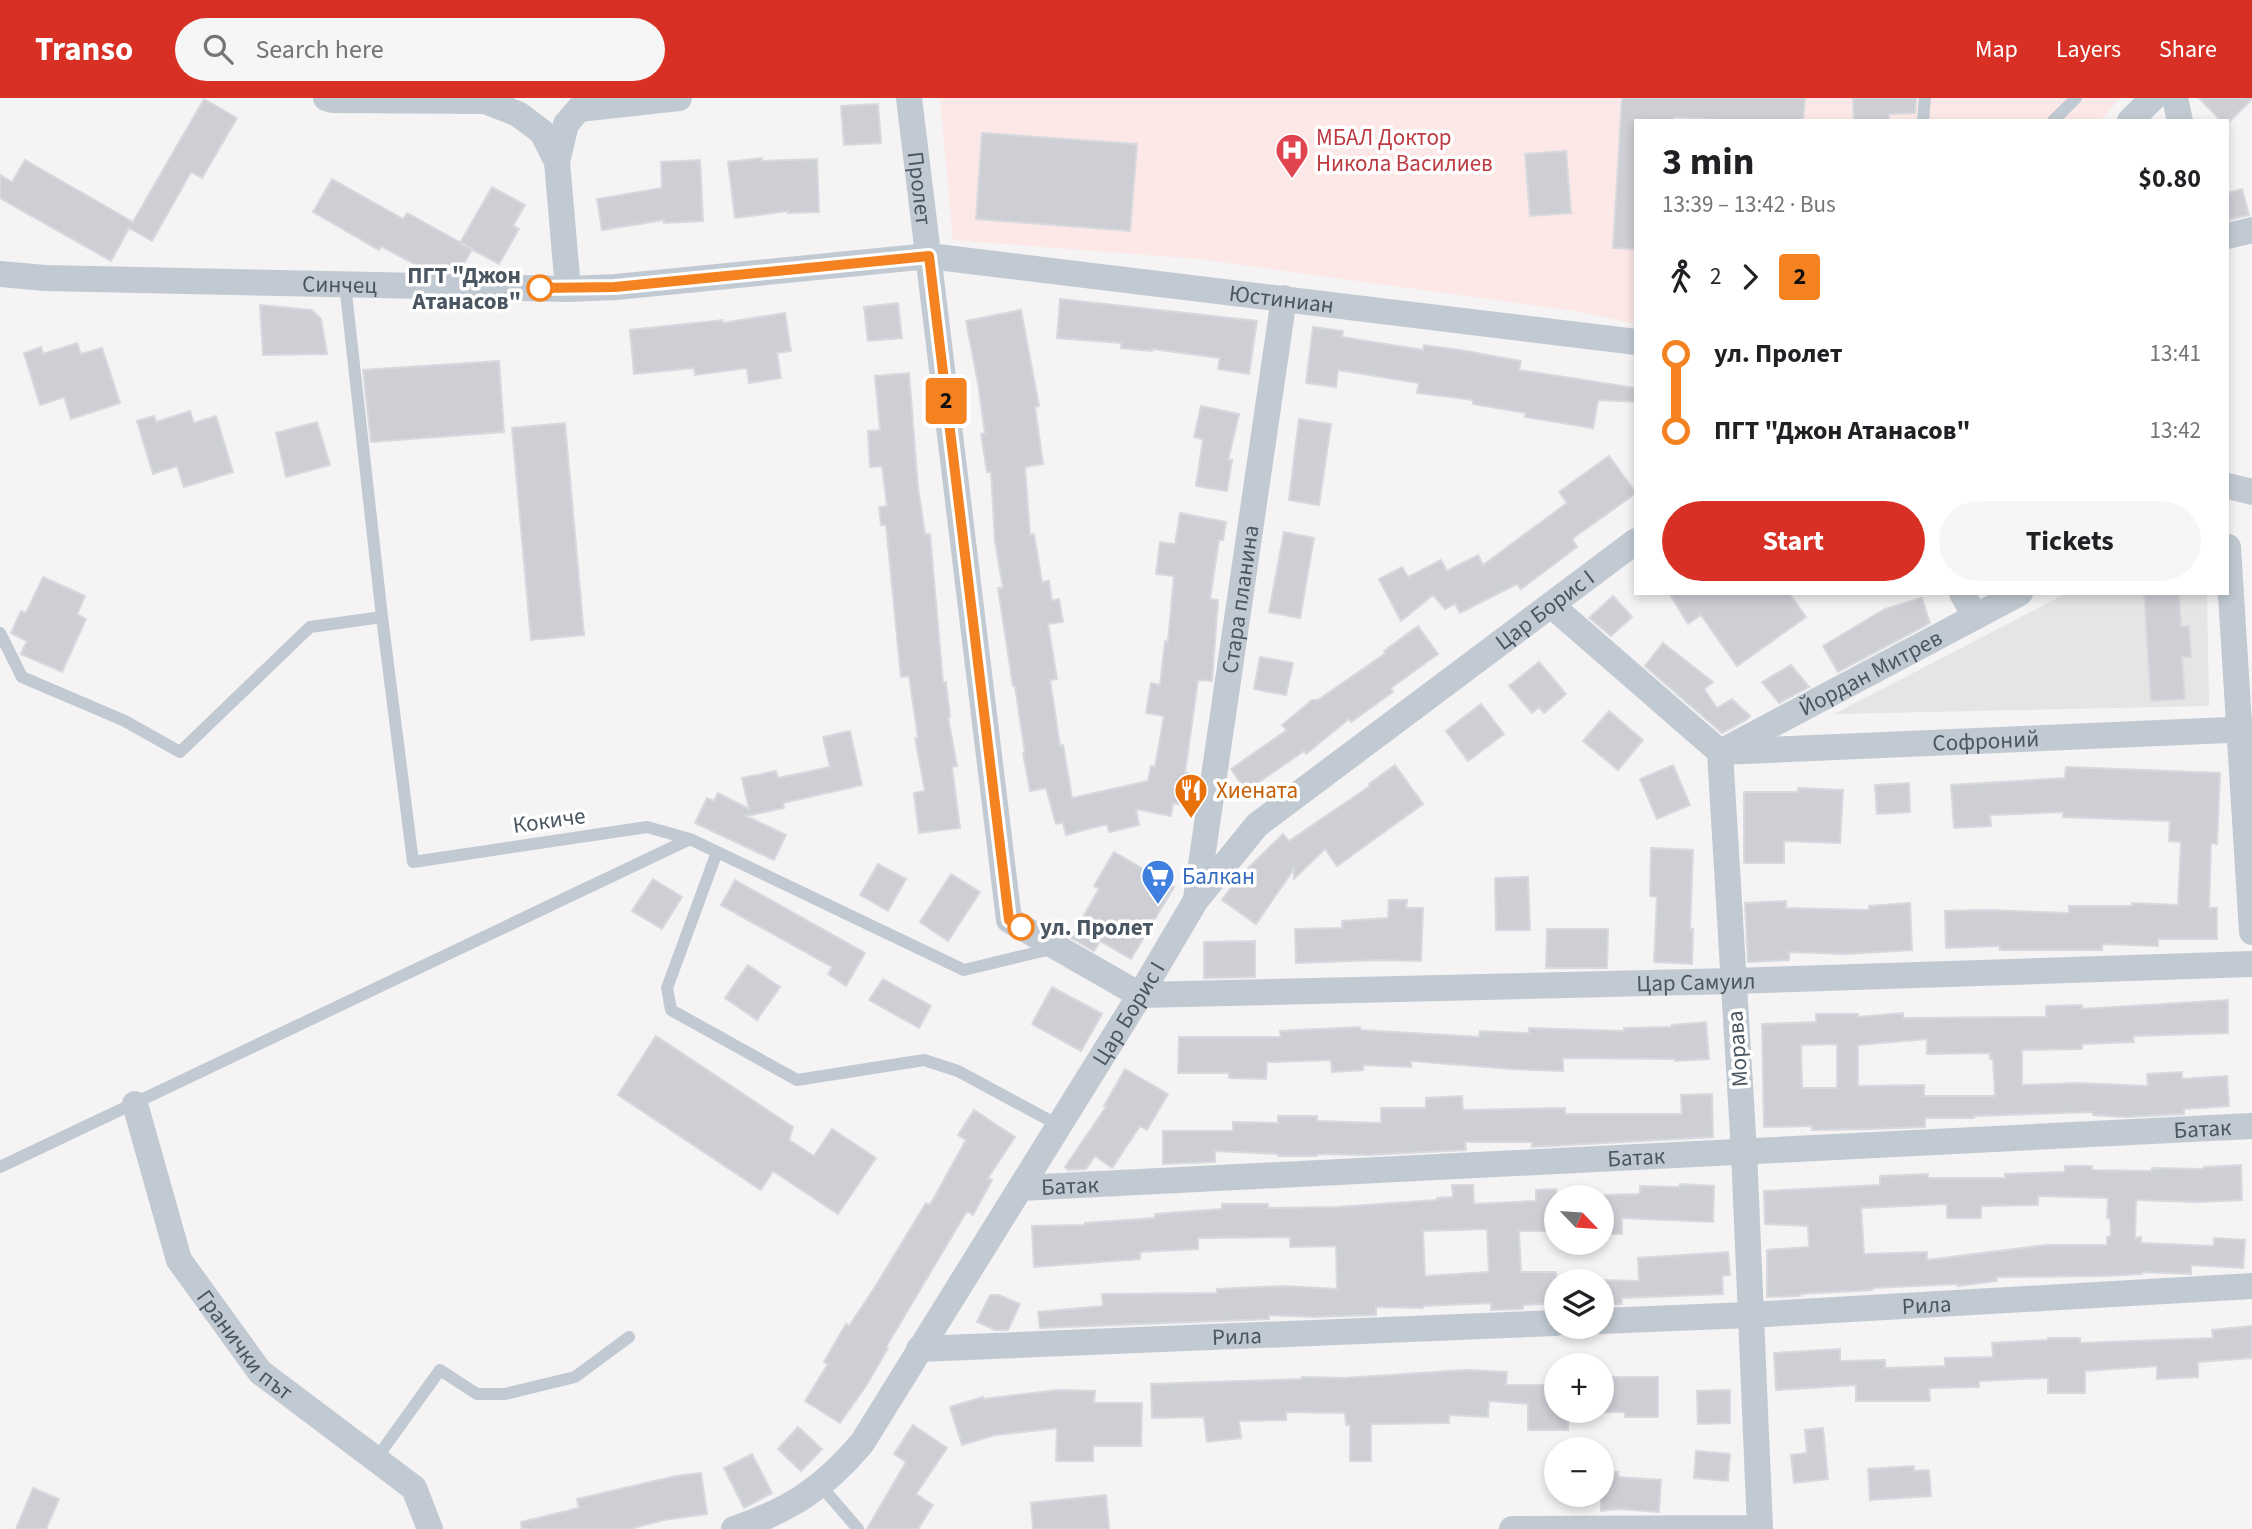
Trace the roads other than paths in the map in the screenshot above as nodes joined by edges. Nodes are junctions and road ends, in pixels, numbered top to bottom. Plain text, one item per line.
1 (326, 98) edge
2 (679, 98) edge
3 (909, 98) edge
4 (1925, 98) edge
5 (2076, 98) edge
6 (2153, 98) edge
7 (2175, 98) edge
8 (413, 99) edge
9 (1923, 119) edge
10 (2055, 119) edge
11 (2132, 119) edge
12 (2180, 119) edge
13 (557, 162) junction
14 (929, 256) junction
15 (0, 274) edge
16 (345, 284) junction
17 (568, 289) junction
18 (1284, 299) junction
19 (1634, 342) edge
20 (2229, 486) edge
21 (2252, 492) edge
22 (1634, 543) edge
23 (2229, 557) edge
24 (1963, 595) edge
25 (2016, 595) edge
26 (1551, 605) junction
27 (382, 617) junction
28 (1975, 617) junction
29 (0, 633) edge
30 (2246, 729) edge
31 (1720, 752) junction
32 (690, 839) junction
33 (717, 852) junction
34 (1196, 900) junction
35 (2252, 932) edge
36 (1057, 948) junction
37 (2252, 964) edge
38 (1733, 981) junction
39 (1140, 995) junction
40 (135, 1104) junction
41 (1060, 1126) junction
42 (2252, 1126) edge
43 (1744, 1152) junction
44 (0, 1167) edge
45 (1021, 1188) junction
46 (2252, 1286) edge
47 (1749, 1315) junction
48 (1614, 1320) edge
49 (1544, 1323) edge
50 (629, 1337) dead end
51 (919, 1349) junction
52 (376, 1459) junction
53 (821, 1486) junction
54 (1760, 1528) edge
55 (430, 1529) edge
56 (734, 1529) edge
57 (858, 1529) edge
58 (1512, 1529) edge

1 - 8 street
2 - 13 street
3 - 14 street, Пролет
4 - 9 lane
5 - 10 lane
6 - 11 street
7 - 12 street
8 - 13 street
13 - 17 street
14 - 17 street, Синчец
14 - 18 street, Юстиниан
14 - 36 street, Пролет
15 - 16 street, Синчец
16 - 17 street, Синчец
16 - 27 lane
18 - 19 street, Юстиниан
18 - 34 street, Стара планина
20 - 21 street
22 - 26 street, Цар Борис I
23 - 30 street
24 - 28 street
25 - 28 street, Йордан Митрев
26 - 31 street
26 - 34 street, Цар Борис I
27 - 29 lane
27 - 32 lane, Кокиче
28 - 31 street, Йордан Митрев
30 - 31 street, Софроний
30 - 35 street
31 - 38 street, Морава
32 - 33 lane, Кокиче
32 - 40 lane
33 - 36 lane, Кокиче
33 - 41 lane
34 - 39 street, Цар Борис I
36 - 39 street, Пролет
37 - 38 street, Цар Самуил
38 - 39 street, Цар Самуил
38 - 43 street, Морава
39 - 41 street, Цар Борис I
40 - 44 lane
40 - 52 street, Гранички път
41 - 45 street, Цар Борис I
42 - 43 street, Батак
43 - 45 street, Батак
43 - 47 street, Морава
45 - 51 street, Цар Борис I
46 - 47 street, Рила
47 - 48 street, Рила
47 - 54 street, Морава
49 - 51 street, Рила
50 - 52 lane
51 - 53 street, Цар Борис I
52 - 55 street, Гранички път
53 - 56 street, Цар Борис I
53 - 57 lane
54 - 58 street

